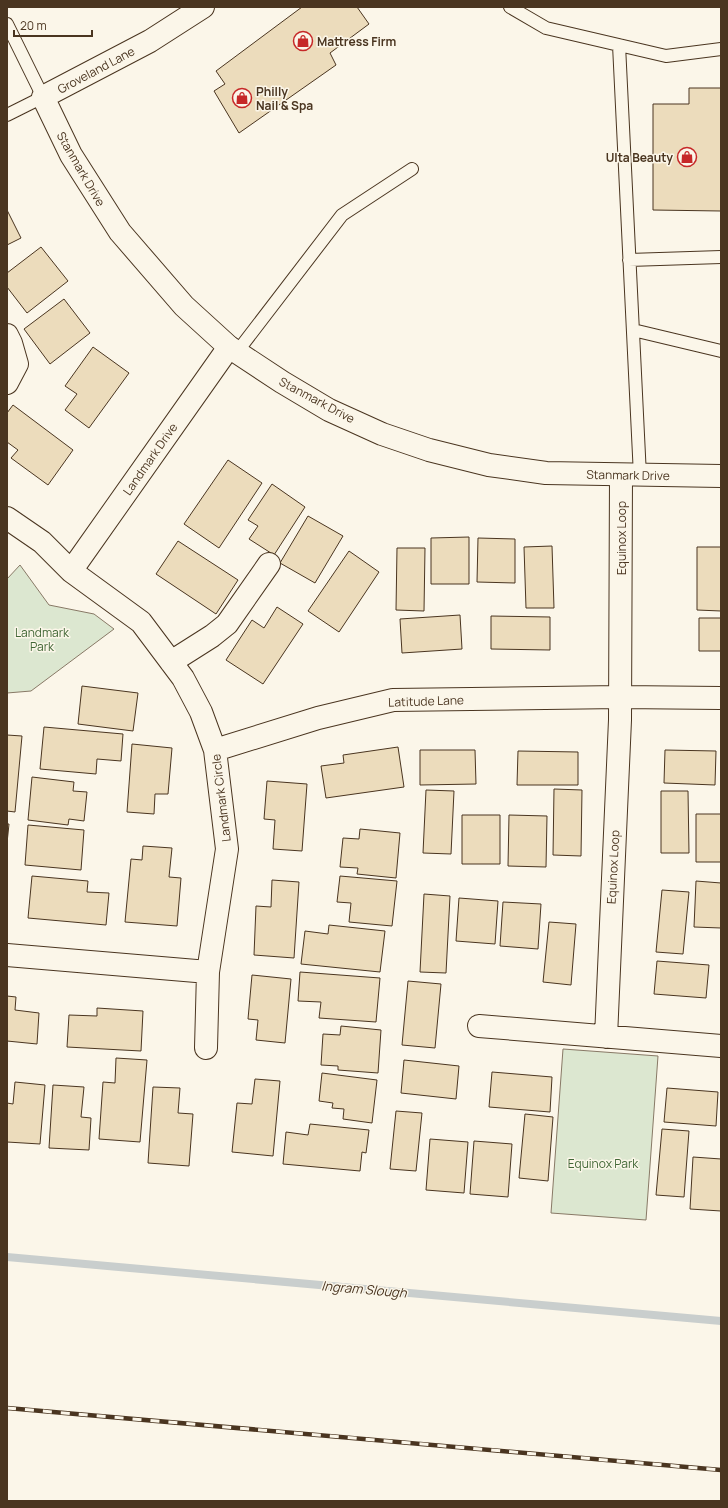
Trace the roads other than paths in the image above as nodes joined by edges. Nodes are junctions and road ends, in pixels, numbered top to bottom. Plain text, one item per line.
1 (203, 7) edge
2 (510, 7) edge
3 (7, 24) edge
4 (619, 45) junction
5 (721, 48) edge
6 (43, 97) junction
7 (7, 115) edge
8 (412, 169) dead end
9 (721, 257) edge
10 (629, 260) junction
11 (633, 330) junction
12 (7, 335) edge
13 (233, 350) junction
14 (721, 351) edge
15 (7, 383) edge
16 (630, 476) junction
17 (721, 476) edge
18 (7, 518) edge
19 (269, 564) dead end
20 (71, 571) junction
21 (171, 662) junction
22 (620, 697) junction
23 (721, 698) edge
24 (215, 750) junction
25 (7, 955) edge
26 (208, 972) junction
27 (479, 1026) dead end
28 (606, 1037) junction
29 (721, 1046) edge
30 (206, 1048) dead end

1 - 6 street, Groveland Lane
2 - 4 lane
3 - 6 lane
4 - 5 lane
4 - 10 lane
6 - 7 lane, Groveland Lane
6 - 13 street, Stanmark Drive
8 - 13 lane
9 - 10 lane
10 - 11 lane
11 - 14 lane
11 - 16 lane
12 - 15 street
13 - 16 street, Stanmark Drive
13 - 20 street, Landmark Drive
16 - 17 street, Stanmark Drive
16 - 22 street, Equinox Loop
18 - 20 street, Landmark Circle
19 - 21 street
20 - 21 street, Landmark Circle
21 - 24 street, Landmark Circle
22 - 23 street
22 - 24 street, Latitude Lane
22 - 28 street, Equinox Loop
24 - 26 street, Landmark Circle
25 - 26 street
26 - 30 street, Landmark Circle
27 - 28 street
28 - 29 street

